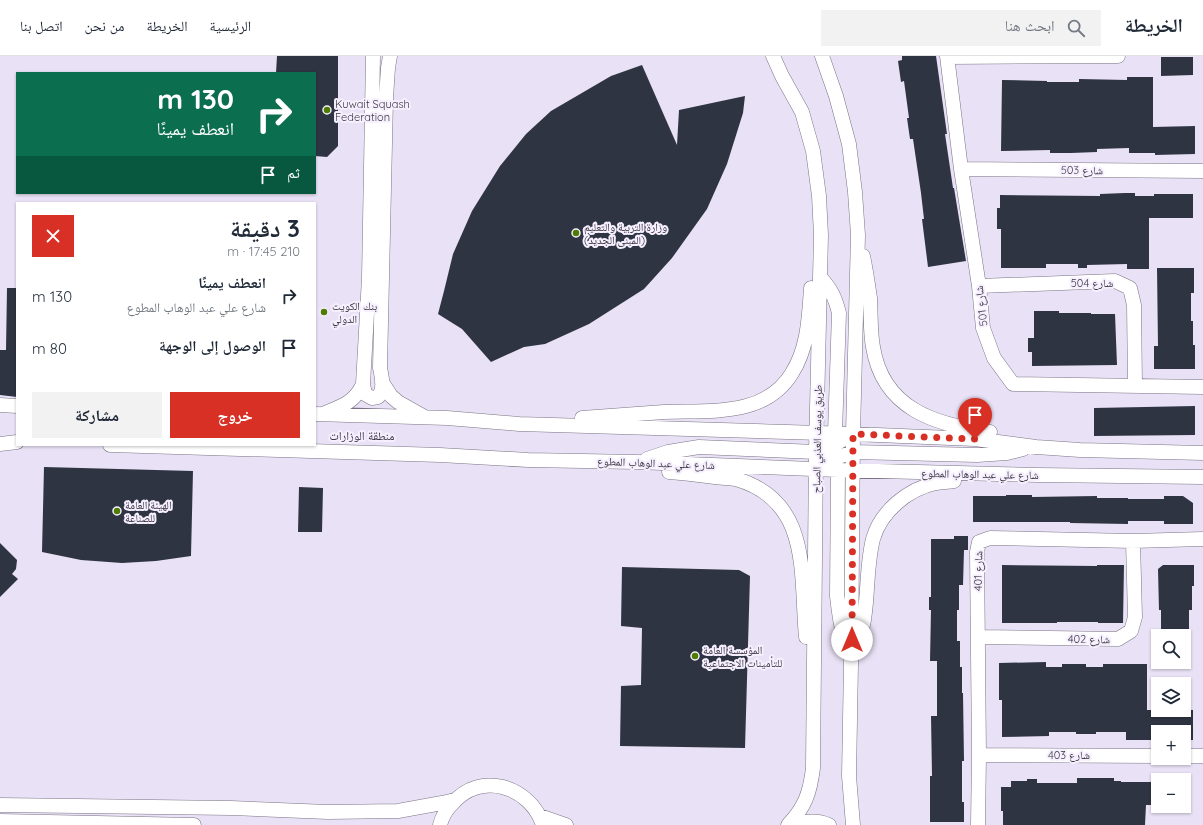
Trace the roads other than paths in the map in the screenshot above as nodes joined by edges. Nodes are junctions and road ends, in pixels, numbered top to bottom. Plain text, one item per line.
1 (373, 56) edge
2 (390, 56) edge
3 (768, 56) edge
4 (773, 56) edge
5 (822, 56) edge
6 (1118, 56) edge
7 (947, 57) edge
8 (782, 76) junction
9 (961, 168) junction
10 (1203, 171) edge
11 (821, 234) junction
12 (858, 234) junction
13 (820, 277) junction
14 (979, 286) junction
15 (382, 382) junction
16 (363, 384) junction
17 (1135, 385) junction
18 (1203, 387) edge
19 (0, 405) edge
20 (16, 406) edge
21 (318, 414) edge
22 (425, 418) junction
23 (519, 424) junction
24 (816, 432) junction
25 (853, 434) junction
26 (16, 442) edge
27 (0, 444) edge
28 (143, 446) edge
29 (1036, 447) junction
30 (1080, 450) junction
31 (835, 452) junction
32 (1203, 453) edge
33 (528, 460) junction
34 (637, 462) junction
35 (816, 469) junction
36 (853, 470) junction
37 (1038, 476) junction
38 (1203, 477) edge
39 (1203, 539) edge
40 (1133, 541) junction
41 (978, 637) junction
42 (851, 659) junction
43 (813, 709) junction
44 (979, 755) junction
45 (1151, 756) edge
46 (1191, 756) edge
47 (1203, 756) edge
48 (455, 800) junction
49 (0, 804) edge
50 (542, 821) edge
51 (0, 822) edge
52 (194, 825) edge
53 (440, 825) edge
54 (566, 825) edge
55 (788, 825) edge
56 (794, 825) edge
57 (829, 825) edge
58 (853, 825) edge
59 (978, 825) edge

1 - 16 street
2 - 15 street
3 - 8 street
4 - 8 street, طريق يوسف العذبي الصباح
5 - 12 street, طريق يوسف العذبي الصباح
6 - 7 street
7 - 9 street, شارع 501
8 - 11 street, طريق يوسف العذبي الصباح
9 - 10 street, شارع 503
9 - 14 street, شارع 501
11 - 13 street, طريق يوسف العذبي الصباح
11 - 23 street
12 - 25 street, طريق يوسف العذبي الصباح
12 - 30 street
13 - 24 street, طريق يوسف العذبي الصباح
13 - 31 street
14 - 17 street, شارع 501
14 - 17 street, شارع 504
15 - 16 street
15 - 22 street
16 - 21 street
17 - 18 street, شارع 501
19 - 20 street
21 - 22 street, شارع علي عبد الوهاب المطوع
22 - 23 street, شارع علي عبد الوهاب المطوع
23 - 24 street, شارع علي عبد الوهاب المطوع
24 - 31 street, طريق يوسف العذبي الصباح
24 - 31 street, شارع علي عبد الوهاب المطوع
25 - 29 street, شارع علي عبد الوهاب المطوع
25 - 31 street, شارع علي عبد الوهاب المطوع
25 - 31 street, طريق يوسف العذبي الصباح
26 - 27 street
28 - 33 street, شارع علي عبد الوهاب المطوع
29 - 30 street, شارع علي عبد الوهاب المطوع
29 - 31 street
30 - 32 street, شارع علي عبد الوهاب المطوع
31 - 34 street
31 - 35 street, طريق يوسف العذبي الصباح
31 - 35 street, شارع علي عبد الوهاب المطوع
31 - 36 street, شارع علي عبد الوهاب المطوع
31 - 42 street
33 - 34 street, شارع علي عبد الوهاب المطوع
33 - 43 street
34 - 35 street, شارع علي عبد الوهاب المطوع
35 - 43 street, طريق يوسف العذبي الصباح
36 - 37 street, شارع علي عبد الوهاب المطوع
36 - 42 street
37 - 38 street, شارع علي عبد الوهاب المطوع
37 - 42 street
39 - 40 street, شارع 401
40 - 41 street, شارع 402
40 - 41 street, شارع 401
41 - 44 street, شارع 401
42 - 58 street
43 - 55 street, طريق يوسف العذبي الصباح
44 - 45 street, شارع 403
44 - 59 street, شارع 401
46 - 47 street
48 - 49 street
48 - 50 street
48 - 53 street
50 - 54 street
51 - 52 street
56 - 57 street

